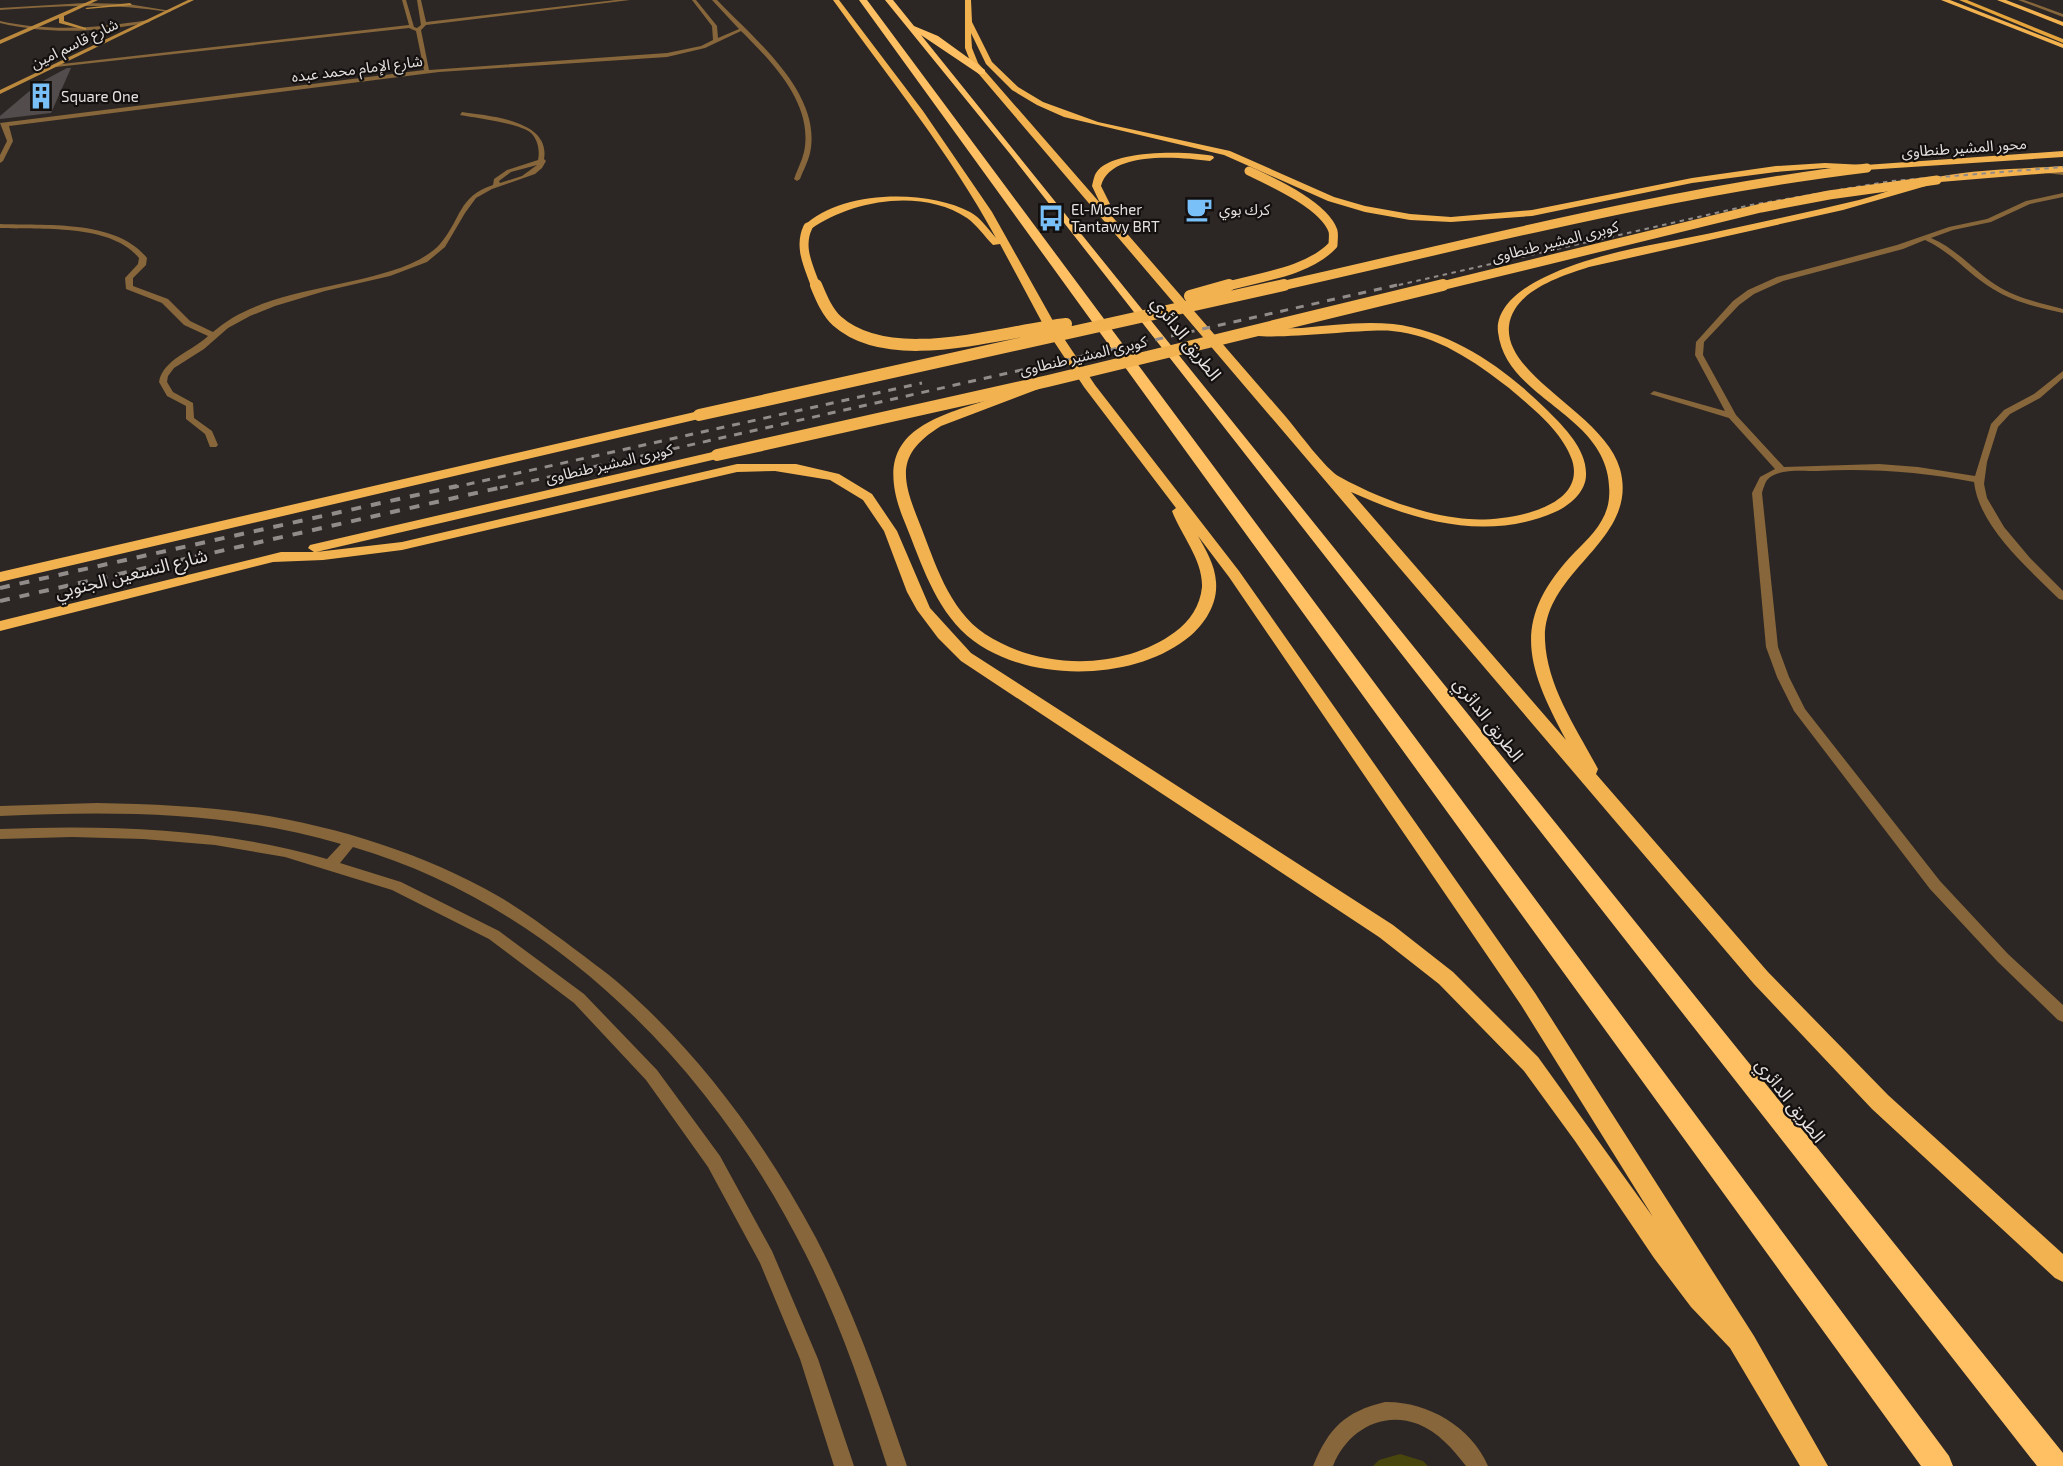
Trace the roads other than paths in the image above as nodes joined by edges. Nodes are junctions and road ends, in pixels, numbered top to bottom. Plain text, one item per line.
1 (192, 0) edge
2 (404, 0) edge
3 (418, 0) edge
4 (628, 0) edge
5 (694, 0) edge
6 (714, 0) edge
7 (836, 0) edge
8 (863, 0) edge
9 (889, 0) edge
10 (968, 0) edge
11 (1944, 0) edge
12 (1962, 0) edge
13 (1978, 0) edge
14 (2000, 0) edge
15 (2020, 0) edge
16 (94, 1) edge
17 (130, 4) junction
18 (0, 9) edge
19 (169, 11) junction
20 (69, 12) junction
21 (725, 12) junction
22 (706, 14) junction
23 (62, 15) junction
24 (2063, 16) edge
25 (148, 21) junction
26 (0, 22) edge
27 (969, 22) junction
28 (424, 24) junction
29 (2063, 24) edge
30 (411, 26) junction
31 (910, 27) junction
32 (32, 28) junction
33 (84, 29) junction
34 (742, 29) junction
35 (418, 30) junction
36 (2063, 33) edge
37 (2063, 41) edge
38 (0, 42) edge
39 (716, 42) junction
40 (2063, 46) edge
41 (56, 65) junction
42 (427, 71) junction
43 (982, 72) junction
44 (0, 92) edge
45 (462, 114) dead end
46 (3, 126) edge
47 (10, 138) junction
48 (0, 139) edge
49 (2, 148) edge
50 (2063, 154) edge
51 (0, 161) edge
52 (1867, 168) junction
53 (2063, 171) edge
54 (797, 179) dead end
55 (1937, 180) junction
56 (2063, 195) edge
57 (0, 226) edge
58 (1120, 231) junction
59 (1926, 238) junction
60 (1011, 254) junction
61 (1170, 309) junction
62 (2063, 311) edge
63 (1102, 325) junction
64 (1252, 333) junction
65 (214, 336) junction
66 (2063, 374) edge
67 (1048, 381) junction
68 (1654, 394) dead end
69 (1732, 416) junction
70 (213, 445) dead end
71 (1780, 470) junction
72 (1332, 478) junction
73 (1979, 480) junction
74 (1176, 498) junction
75 (270, 515) joint
76 (272, 558) junction
77 (0, 577) edge
78 (2063, 597) edge
79 (0, 626) edge
80 (1600, 791) junction
81 (0, 811) edge
82 (0, 834) edge
83 (350, 842) junction
84 (331, 864) junction
85 (2063, 1015) edge
86 (2063, 1270) edge
87 (1745, 1345) junction
88 (844, 1466) edge
89 (897, 1466) edge
90 (1323, 1466) edge
91 (1478, 1466) edge
92 (1815, 1466) edge
93 (1939, 1466) edge
94 (2055, 1466) edge

1 - 19 main road, شارع قاسم امين
2 - 30 street
3 - 28 street
4 - 28 street
5 - 22 street
6 - 21 street
7 - 60 highway
8 - 93 highway
9 - 31 highway, الطريق الدائري
10 - 27 highway, الطريق الدائري
11 - 40 highway
12 - 37 main road
13 - 36 main road
14 - 29 highway
15 - 24 street
16 - 17 street
16 - 18 street
16 - 20 main road, شارع قاسم امين
17 - 19 street
17 - 20 main road
19 - 25 main road, شارع قاسم امين
20 - 23 main road, شارع قاسم امين
21 - 22 street
21 - 34 street
22 - 39 street
23 - 32 main road, شارع قاسم امين
23 - 33 main road
25 - 33 street
25 - 41 main road, شارع قاسم امين
26 - 32 street
27 - 43 highway, الطريق الدائري
27 - 52 highway
28 - 35 street
30 - 35 street
30 - 41 street
31 - 43 highway
31 - 94 highway, الطريق الدائري
32 - 33 street
32 - 38 main road, شارع قاسم امين
34 - 39 street, شارع الإمام محمد عبده
34 - 54 street
35 - 42 street
39 - 42 street, شارع الإمام محمد عبده
41 - 44 main road, شارع قاسم امين
42 - 46 street, شارع الإمام محمد عبده
43 - 58 highway, الطريق الدائري
45 - 65 street
46 - 47 street
46 - 48 street
47 - 48 street
47 - 49 street
49 - 51 street
50 - 52 highway, محور المشير طنطاوى
52 - 61 highway, كوبرى المشير طنطاوى, bridge
53 - 55 highway, محور المشير طنطاوى
55 - 64 highway, كوبرى المشير طنطاوى, bridge
55 - 80 highway
56 - 59 street
57 - 65 street
58 - 61 highway, bridge
58 - 72 highway, الطريق الدائري
59 - 62 street
59 - 69 street
60 - 63 highway, bridge
60 - 74 highway
61 - 63 highway, كوبرى المشير طنطاوى, bridge
63 - 75 highway, كوبرى المشير طنطاوى, bridge
64 - 67 highway, كوبرى المشير طنطاوى, bridge
64 - 72 highway
65 - 70 street
66 - 73 street
67 - 74 highway, bridge
67 - 76 highway, كوبرى المشير طنطاوى, bridge
68 - 69 street
69 - 71 street
71 - 73 street
71 - 85 street
72 - 80 highway, الطريق الدائري
73 - 78 street
74 - 87 highway
75 - 77 highway, شارع التسعين الجنوبي
76 - 79 highway, شارع التسعين الجنوبي
76 - 87 highway
80 - 86 highway, الطريق الدائري
81 - 83 street
82 - 84 street
83 - 84 street
83 - 89 street
84 - 88 street
87 - 92 highway
90 - 91 street

